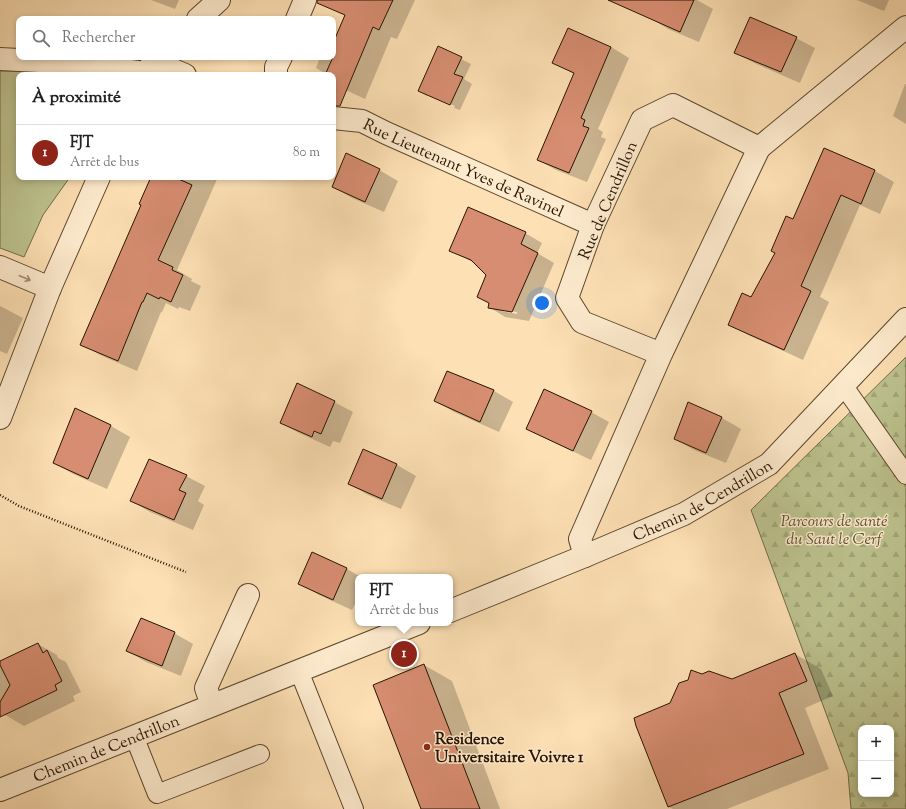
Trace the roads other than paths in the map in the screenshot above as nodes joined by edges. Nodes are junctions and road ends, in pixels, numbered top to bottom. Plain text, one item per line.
1 (219, 0) edge
2 (305, 0) edge
3 (201, 16) edge
4 (298, 16) edge
5 (906, 27) edge
6 (0, 59) edge
7 (16, 60) edge
8 (19, 60) edge
9 (279, 60) edge
10 (150, 66) edge
11 (173, 72) edge
12 (276, 72) edge
13 (336, 118) edge
14 (760, 148) junction
15 (98, 180) edge
16 (593, 225) junction
17 (0, 267) edge
18 (50, 288) junction
19 (906, 319) edge
20 (661, 354) junction
21 (843, 385) junction
22 (0, 418) edge
23 (906, 475) edge
24 (585, 556) junction
25 (248, 595) dead end
26 (453, 610) edge
27 (411, 626) edge
28 (299, 670) junction
29 (212, 705) junction
30 (134, 736) junction
31 (260, 754) dead end
32 (0, 790) edge
33 (354, 809) edge

1 - 3 street
2 - 4 street
5 - 14 street
6 - 7 street
8 - 10 street
9 - 12 street
10 - 11 street
13 - 16 street, Rue Lieutenant Yves de Ravinel
14 - 16 street, Rue de Cendrillon
14 - 20 street
15 - 18 street
16 - 20 street, Rue de Cendrillon
17 -> 18 street
18 - 22 street
19 - 21 street, Chemin de Cendrillon
20 - 24 street
21 - 23 lane
21 - 24 street, Chemin de Cendrillon
24 - 26 street, Chemin de Cendrillon
25 - 29 street
27 - 28 street, Chemin de Cendrillon
28 - 29 street, Chemin de Cendrillon
28 - 33 lane
29 - 30 street, Chemin de Cendrillon
30 - 31 lane
30 - 32 street, Chemin de Cendrillon

